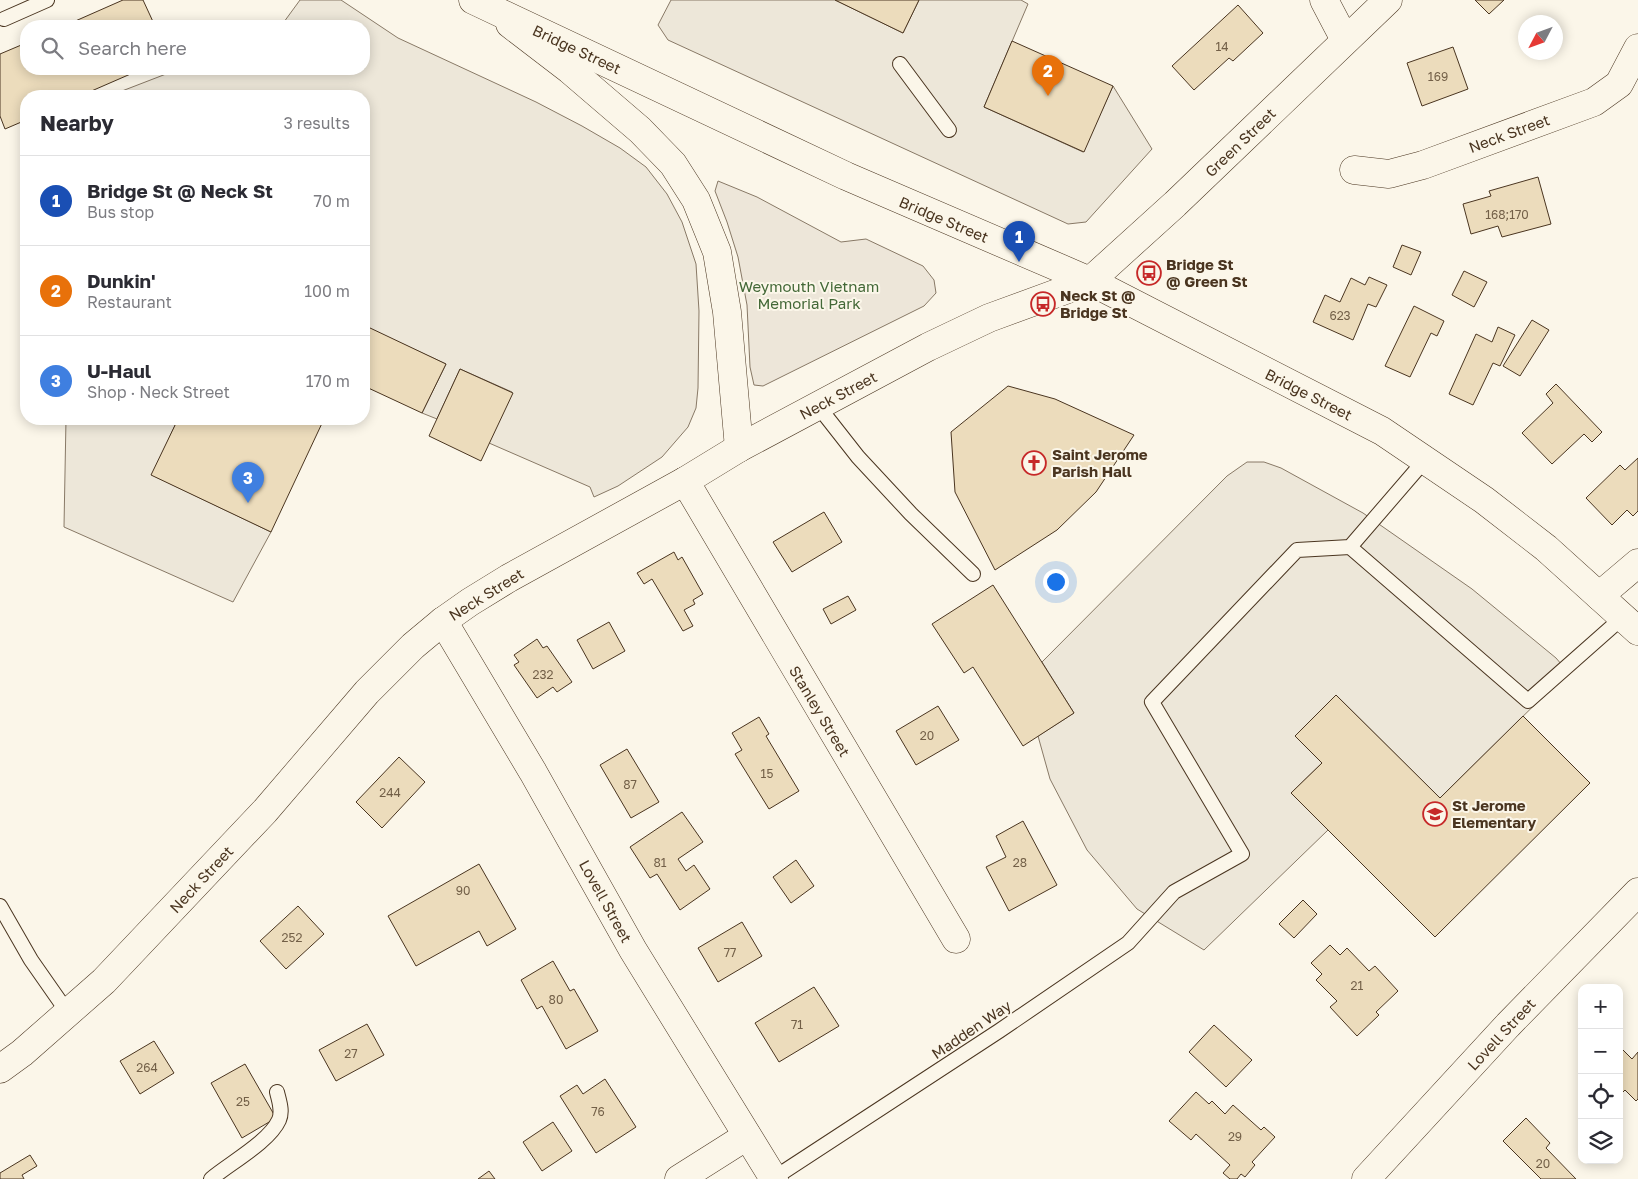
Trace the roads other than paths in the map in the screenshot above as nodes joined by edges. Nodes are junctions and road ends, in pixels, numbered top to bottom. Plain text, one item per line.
1 (47, 0) edge
2 (1324, 0) edge
3 (1388, 0) edge
4 (479, 3) edge
5 (4, 19) dead end
6 (1345, 40) junction
7 (1638, 48) edge
8 (900, 64) dead end
9 (949, 130) dead end
10 (1354, 170) dead end
11 (1090, 281) junction
12 (818, 406) junction
13 (739, 448) junction
14 (1425, 460) junction
15 (685, 481) junction
16 (1350, 547) junction
17 (1638, 563) edge
18 (973, 574) dead end
19 (1599, 596) junction
20 (443, 621) junction
21 (1630, 624) edge
22 (1637, 894) edge
23 (0, 906) edge
24 (956, 939) dead end
25 (68, 1013) junction
26 (0, 1069) edge
27 (277, 1092) dead end
28 (747, 1136) junction
29 (211, 1179) edge
30 (679, 1179) edge
31 (774, 1179) edge
32 (1366, 1179) edge

1 - 5 lane
2 - 6 street
3 - 6 street, Green Street
4 - 11 street, Bridge Street
4 - 13 street
6 - 11 street, Green Street
7 - 10 street, Neck Street
8 - 9 lane
11 - 12 street, Neck Street
11 - 14 street, Bridge Street
12 - 13 street, Neck Street
12 - 18 lane
13 - 15 street, Neck Street
14 - 16 lane
14 - 19 street, Bridge Street
15 - 20 street, Neck Street
15 - 24 street, Stanley Street
16 - 21 lane
16 - 31 lane, Madden Way
17 - 19 street
19 - 21 street, Bridge Street
20 - 25 street, Neck Street
20 - 28 street, Lovell Street
22 - 32 street, Lovell Street
23 - 25 lane
25 - 26 street, Neck Street
27 - 29 lane
28 - 30 street
28 - 31 street, Lovell Street

